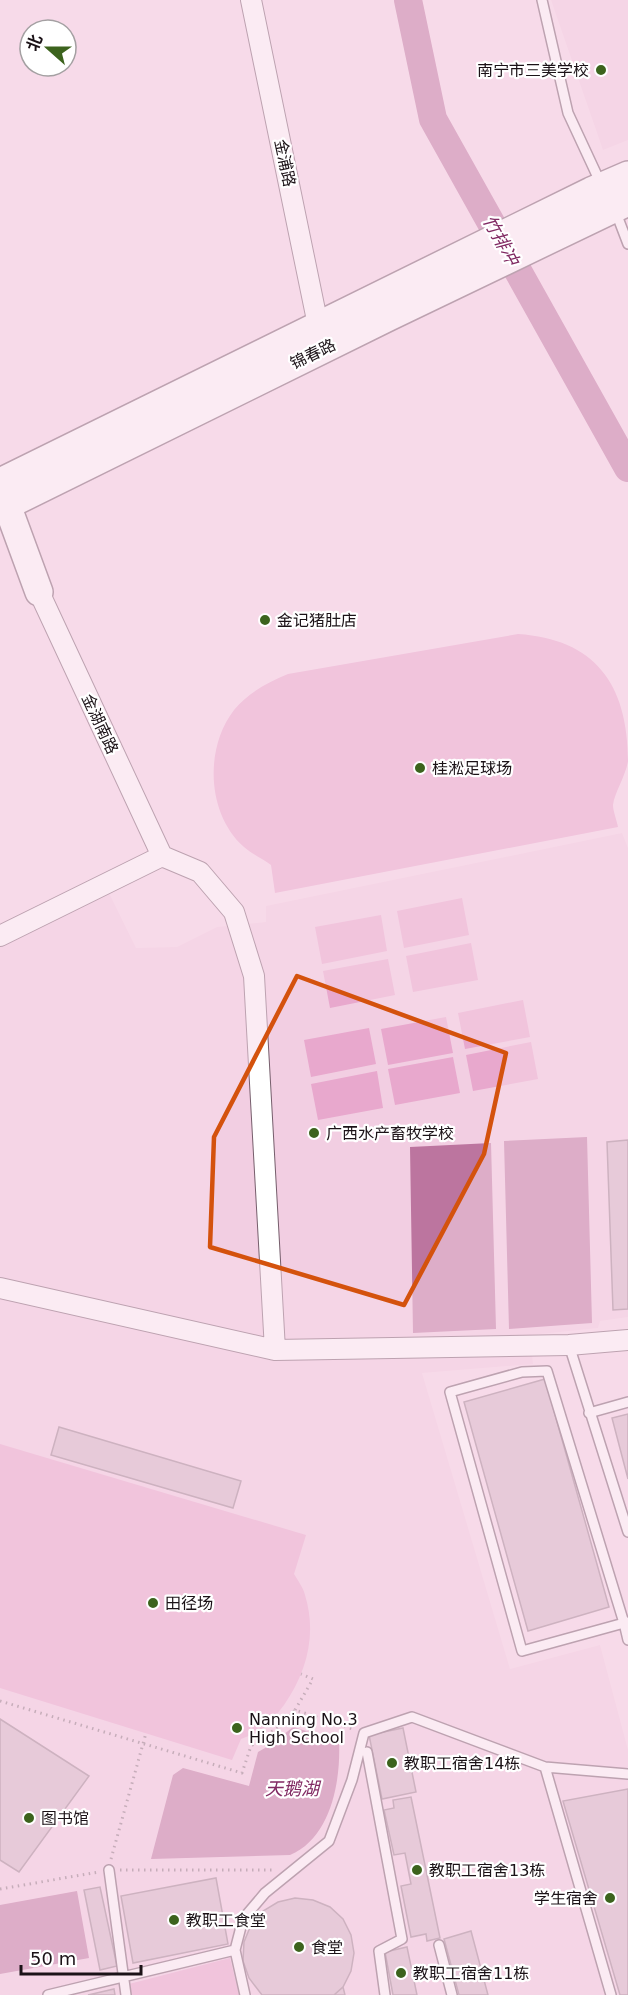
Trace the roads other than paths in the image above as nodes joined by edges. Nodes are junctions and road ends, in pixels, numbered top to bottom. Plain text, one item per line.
1 (251, 0) edge
2 (542, 0) edge
3 (628, 175) edge
4 (607, 200) edge
5 (628, 244) edge
6 (385, 305) junction
7 (318, 325) junction
8 (2, 497) edge
9 (0, 534) edge
10 (39, 592) junction
11 (162, 856) junction
12 (0, 936) edge
13 (0, 1288) edge
14 (628, 1340) edge
15 (569, 1345) junction
16 (275, 1350) junction
17 (628, 1402) edge
18 (589, 1413) junction
19 (628, 1532) edge
20 (626, 1623) edge
21 (628, 1640) edge
22 (368, 1752) dead end
23 (545, 1767) junction
24 (628, 1774) edge
25 (109, 1870) road end
26 (439, 1945) dead end
27 (234, 1950) junction
28 (123, 1977) junction
29 (48, 1995) edge
30 (126, 1995) edge
31 (245, 1995) edge
32 (385, 1995) edge
33 (452, 1995) edge
34 (611, 1995) edge

1 - 7 street, 金浦路
2 - 4 lane
3 - 4 main road, 锦春路
4 - 5 lane
4 - 6 main road, 锦春路
6 - 7 main road, 锦春路
6 - 8 main road, 锦春路
7 - 8 main road, 锦春路
8 - 10 main road
9 - 10 main road
10 - 11 street, 金湖南路
11 - 12 street
11 - 16 street
13 - 16 street
14 - 15 street
15 - 16 street
15 - 18 lane
17 - 18 lane
18 - 19 lane
20 - 20 lane
20 - 21 lane
22 - 32 lane
23 - 24 lane
23 - 27 lane
23 - 34 lane
25 - 28 lane
26 - 33 lane
27 - 28 lane
27 - 31 lane
28 - 29 lane
28 - 30 lane

